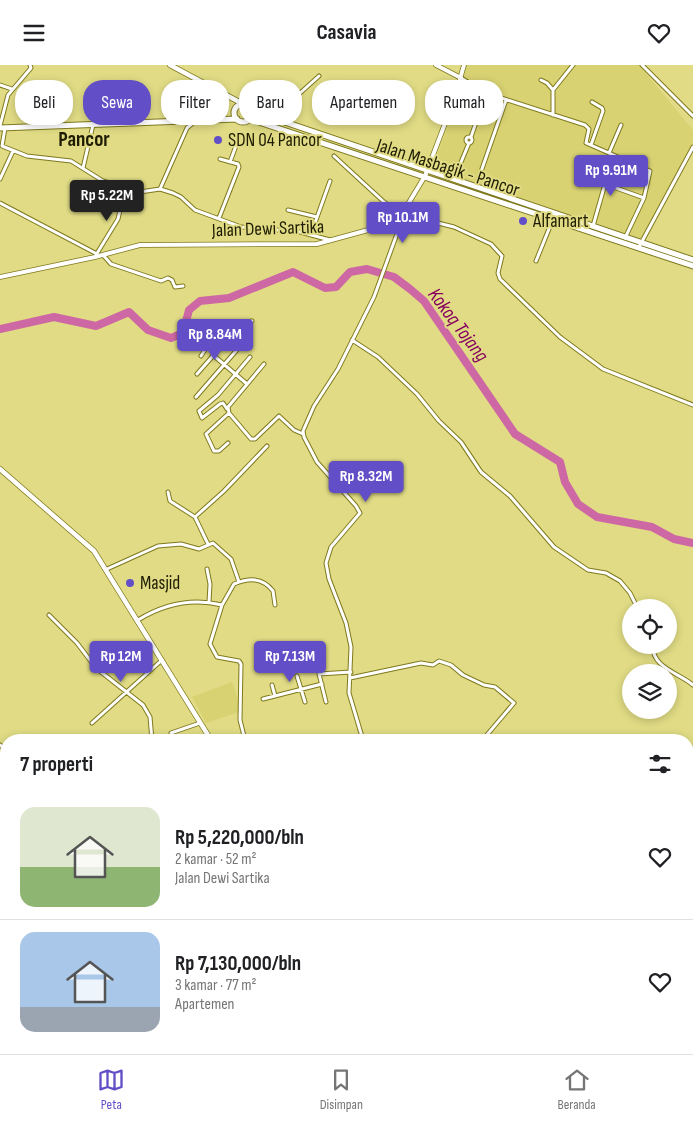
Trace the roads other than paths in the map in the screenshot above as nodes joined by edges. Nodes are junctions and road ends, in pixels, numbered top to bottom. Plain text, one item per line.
1 (30, 65) edge
2 (170, 65) edge
3 (436, 65) edge
4 (464, 65) edge
5 (573, 65) edge
6 (642, 65) edge
7 (319, 76) dead end
8 (461, 78) junction
9 (464, 80) edge
10 (540, 80) dead end
11 (0, 85) edge
12 (12, 89) junction
13 (553, 90) junction
14 (302, 91) edge
15 (503, 99) edge
16 (506, 100) junction
17 (592, 101) dead end
18 (239, 102) edge
19 (239, 106) edge
20 (503, 108) edge
21 (553, 115) junction
22 (693, 116) edge
23 (229, 119) edge
24 (237, 119) joint
25 (93, 125) joint
26 (190, 125) edge
27 (270, 125) edge
28 (293, 125) edge
29 (475, 125) edge
30 (497, 125) edge
31 (621, 125) dead end
32 (2, 127) edge
33 (237, 143) dead end
34 (591, 145) junction
35 (693, 147) edge
36 (13, 151) junction
37 (609, 153) junction
38 (334, 156) dead end
39 (220, 159) dead end
40 (230, 162) junction
41 (83, 168) junction
42 (426, 173) junction
43 (0, 179) edge
44 (454, 179) junction
45 (330, 181) dead end
46 (476, 187) junction
47 (125, 188) junction
48 (160, 189) junction
49 (644, 198) junction
50 (0, 203) edge
51 (288, 210) dead end
52 (402, 214) junction
53 (317, 217) junction
54 (219, 218) junction
55 (553, 219) junction
56 (398, 220) junction
57 (592, 227) junction
58 (311, 234) junction
59 (625, 237) junction
60 (333, 241) junction
61 (640, 245) junction
62 (96, 255) junction
63 (103, 255) junction
64 (693, 260) edge
65 (536, 261) dead end
66 (693, 266) edge
67 (0, 277) edge
68 (183, 287) dead end
69 (252, 321) dead end
70 (240, 324) junction
71 (248, 336) dead end
72 (352, 340) junction
73 (213, 355) junction
74 (200, 356) dead end
75 (250, 357) dead end
76 (264, 364) dead end
77 (224, 365) junction
78 (197, 374) dead end
79 (235, 375) junction
80 (247, 384) junction
81 (196, 397) dead end
82 (693, 405) edge
83 (227, 409) junction
84 (229, 413) junction
85 (303, 434) junction
86 (228, 443) dead end
87 (267, 445) dead end
88 (0, 469) edge
89 (168, 492) dead end
90 (195, 517) junction
91 (208, 544) junction
92 (107, 569) junction
93 (207, 569) dead end
94 (239, 582) junction
95 (633, 599) edge
96 (209, 602) junction
97 (222, 605) junction
98 (275, 605) dead end
99 (49, 615) dead end
100 (138, 620) junction
101 (653, 654) edge
102 (163, 660) junction
103 (351, 672) junction
104 (297, 676) dead end
105 (350, 678) junction
106 (322, 684) junction
107 (272, 685) dead end
108 (693, 685) edge
109 (301, 689) junction
110 (126, 691) junction
111 (275, 696) junction
112 (263, 699) dead end
113 (305, 702) dead end
114 (326, 703) dead end
115 (92, 723) dead end
116 (200, 723) junction
117 (171, 733) dead end
118 (151, 734) edge
119 (207, 734) edge
120 (244, 734) edge
121 (361, 734) edge
122 (488, 734) edge

1 - 12 street
2 - 18 main road
3 - 8 street
4 - 8 street
5 - 13 street
6 - 22 street
7 - 14 street
8 - 9 street
8 - 42 street
10 - 13 street
11 - 12 street
12 - 32 street
13 - 21 street
15 - 16 street
16 - 20 street
16 - 21 street
17 - 34 street
19 - 24 main road
21 - 34 street
23 - 24 main road
25 - 32 main road
25 - 41 street
26 - 48 street
27 - 42 main road, Jalan Masbagik - Pancor
28 - 42 main road, Jalan Masbagik - Pancor
29 - 44 street
30 - 46 street
31 - 37 street
32 - 36 street
33 - 40 street
34 - 37 street
35 - 61 street
36 - 41 street
36 - 43 street
37 - 49 street
38 - 52 street
39 - 40 street
40 - 54 street
41 - 47 street
42 - 44 main road, Jalan Masbagik - Pancor
42 - 52 street
42 - 55 main road, Jalan Masbagik - Pancor
44 - 46 main road, Jalan Masbagik - Pancor
45 - 53 street
46 - 57 main road, Jalan Masbagik - Pancor
47 - 48 street
47 - 62 street
48 - 54 street
49 - 57 street
49 - 59 street
50 - 62 street
51 - 53 street
52 - 56 street
52 - 82 street
53 - 58 street
54 - 58 street
55 - 61 main road, Jalan Masbagik - Pancor
55 - 65 street
56 - 60 street, Jalan Dewi Sartika
56 - 72 street
57 - 59 main road, Jalan Masbagik - Pancor
58 - 60 street
59 - 61 main road, Jalan Masbagik - Pancor
60 - 63 street, Jalan Dewi Sartika
61 - 64 main road, Jalan Masbagik - Pancor
61 - 66 main road, Jalan Masbagik - Pancor
62 - 63 street, Jalan Dewi Sartika
62 - 67 street, Jalan Dewi Sartika
63 - 68 street
69 - 70 street
70 - 73 street
70 - 74 street
71 - 77 street
72 - 85 street
72 - 95 street
73 - 77 street
73 - 78 street
75 - 79 street
76 - 80 street
77 - 79 street
77 - 81 street
79 - 80 street
79 - 83 street
80 - 83 street
83 - 84 street
84 - 85 street
84 - 86 street
85 - 103 street
87 - 90 street
88 - 92 main road
89 - 90 street
90 - 91 street
91 - 92 street
91 - 94 street
92 - 100 main road
93 - 96 street
94 - 97 street
94 - 98 street
96 - 97 street
96 - 100 street
97 - 120 street
99 - 110 street
100 - 102 main road
101 - 108 street
102 - 110 street
102 - 116 main road
103 - 105 street
103 - 106 street
104 - 109 street
105 - 121 street
105 - 122 street
106 - 109 street
106 - 114 street
107 - 111 street
109 - 111 street
109 - 113 street
110 - 115 street
110 - 118 street
111 - 112 street
116 - 117 street
116 - 119 main road

